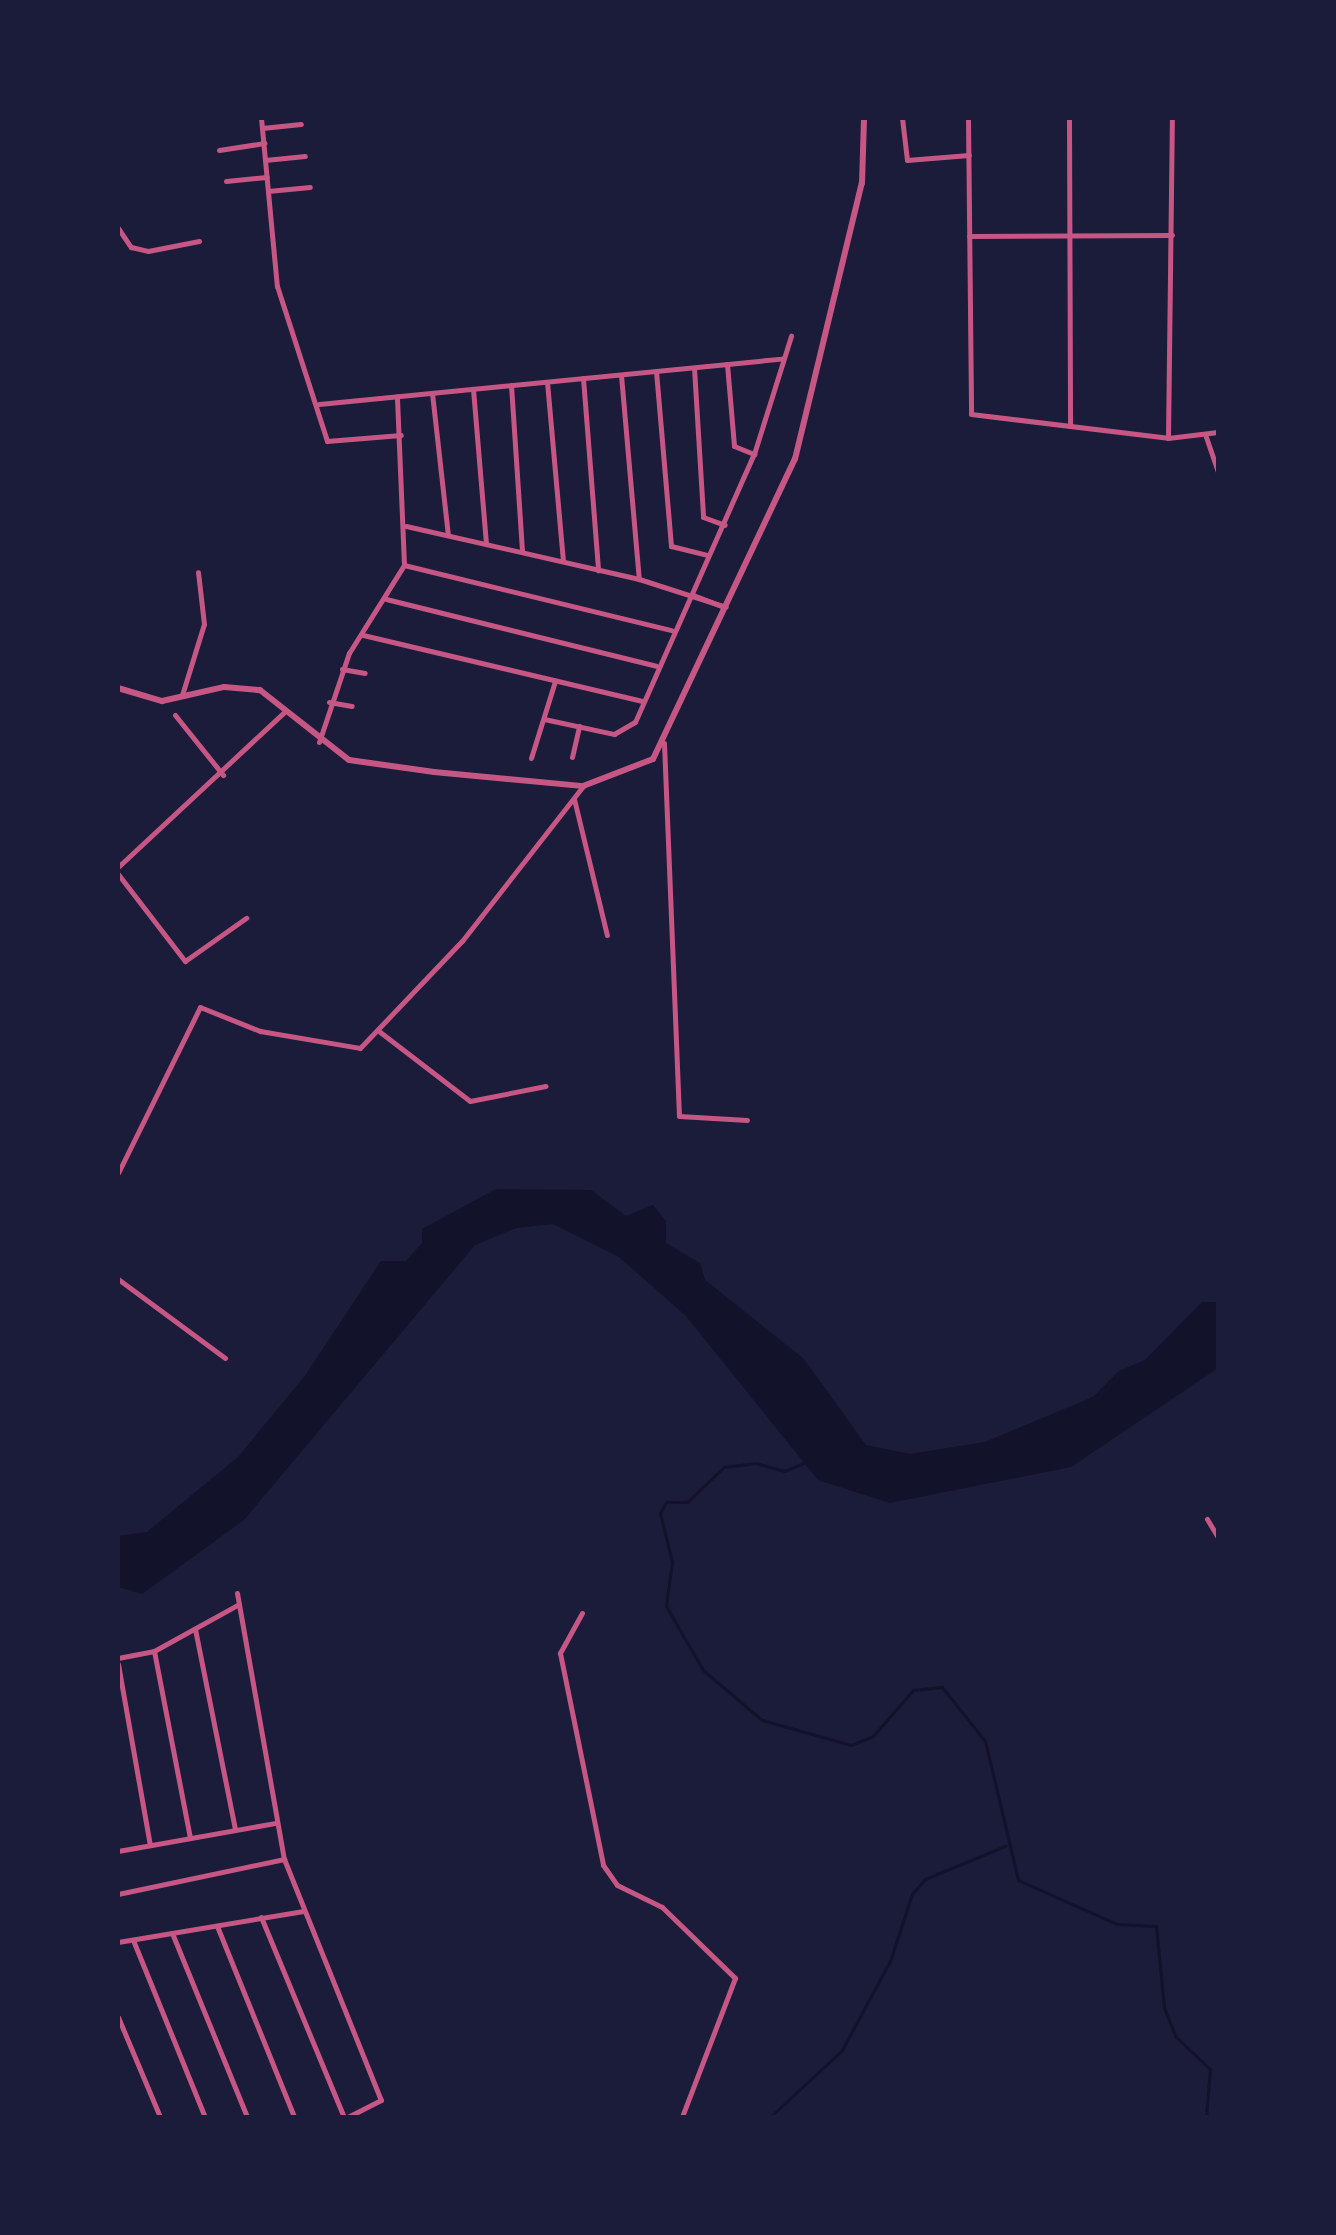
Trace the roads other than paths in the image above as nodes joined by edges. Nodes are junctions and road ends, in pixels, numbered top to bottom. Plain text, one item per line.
1 (261, 118) edge
2 (864, 118) edge
3 (902, 118) edge
4 (968, 118) edge
5 (1069, 118) edge
6 (1172, 118) edge
7 (301, 124) dead end
8 (262, 128) junction
9 (264, 143) junction
10 (219, 150) dead end
11 (969, 155) junction
12 (305, 156) dead end
13 (265, 160) junction
14 (267, 177) junction
15 (226, 181) dead end
16 (310, 187) dead end
17 (268, 191) junction
18 (118, 228) edge
19 (1069, 235) junction
20 (1172, 235) junction
21 (969, 236) junction
22 (199, 241) dead end
23 (791, 336) dead end
24 (782, 359) junction
25 (727, 364) junction
26 (694, 368) junction
27 (656, 371) junction
28 (621, 375) junction
29 (583, 378) junction
30 (547, 382) junction
31 (511, 385) junction
32 (473, 389) junction
33 (432, 393) junction
34 (397, 396) junction
35 (319, 404) junction
36 (1070, 426) junction
37 (1218, 432) edge
38 (401, 435) junction
39 (1206, 437) junction
40 (1168, 438) junction
41 (754, 454) junction
42 (1218, 472) edge
43 (725, 525) junction
44 (406, 526) junction
45 (448, 535) junction
46 (486, 543) junction
47 (522, 552) junction
48 (708, 555) junction
49 (563, 561) junction
50 (404, 565) junction
51 (598, 570) junction
52 (198, 572) dead end
53 (639, 579) junction
54 (693, 594) junction
55 (386, 599) junction
56 (726, 608) junction
57 (671, 630) junction
58 (363, 635) junction
59 (656, 666) junction
60 (342, 669) junction
61 (365, 673) dead end
62 (555, 681) junction
63 (118, 688) edge
64 (182, 695) junction
65 (643, 701) junction
66 (329, 702) junction
67 (352, 706) dead end
68 (285, 711) junction
69 (175, 715) dead end
70 (544, 719) junction
71 (579, 726) junction
72 (319, 742) junction
73 (664, 743) junction
74 (572, 757) dead end
75 (531, 758) dead end
76 (223, 775) junction
77 (583, 786) junction
78 (574, 798) junction
79 (118, 867) edge
80 (118, 874) edge
81 (246, 918) dead end
82 (607, 935) dead end
83 (380, 1032) junction
84 (546, 1086) dead end
85 (747, 1120) dead end
86 (118, 1173) edge
87 (118, 1279) edge
88 (225, 1358) dead end
89 (1207, 1519) dead end
90 (1218, 1537) edge
91 (237, 1593) dead end
92 (239, 1604) junction
93 (582, 1613) dead end
94 (195, 1629) junction
95 (154, 1651) junction
96 (118, 1658) edge
97 (118, 1664) edge
98 (275, 1823) junction
99 (235, 1829) junction
100 (190, 1838) junction
101 (150, 1845) junction
102 (118, 1851) edge
103 (284, 1859) junction
104 (118, 1894) edge
105 (303, 1911) junction
106 (261, 1917) junction
107 (217, 1926) junction
108 (172, 1933) junction
109 (133, 1940) junction
110 (118, 1942) edge
111 (118, 2017) edge
112 (160, 2117) edge
113 (205, 2117) edge
114 (247, 2117) edge
115 (294, 2117) edge
116 (345, 2117) edge
117 (682, 2117) edge

1 - 8 street
2 - 56 street
3 - 11 street
4 - 11 street
5 - 19 street
6 - 20 street
7 - 8 street
8 - 9 street
9 - 10 street
9 - 13 street
11 - 21 street
12 - 13 street
13 - 14 street
14 - 15 street
14 - 17 street
16 - 17 street
17 - 35 street
18 - 22 street
19 - 20 street
19 - 21 street
19 - 36 street
20 - 40 street
21 - 36 street
23 - 24 street
24 - 25 street
24 - 41 street
25 - 26 street
25 - 41 street
26 - 27 street
26 - 43 street
27 - 28 street
27 - 48 street
28 - 29 street
28 - 53 street
29 - 30 street
29 - 51 street
30 - 31 street
30 - 49 street
31 - 32 street
31 - 47 street
32 - 33 street
32 - 46 street
33 - 34 street
33 - 45 street
34 - 35 street
34 - 38 street
35 - 38 street
36 - 40 street
37 - 39 street
38 - 44 street
39 - 40 street
39 - 42 street
41 - 43 street
43 - 48 street
44 - 45 street
44 - 50 street
45 - 46 street
46 - 47 street
47 - 49 street
48 - 54 street
49 - 51 street
50 - 55 street
50 - 57 street
51 - 53 street
52 - 64 street
53 - 54 street
54 - 56 street
54 - 57 street
55 - 58 street
55 - 59 street
56 - 73 street
57 - 59 street
58 - 60 street
58 - 62 street
59 - 65 street
60 - 61 street
60 - 66 street
62 - 65 street
62 - 70 street
63 - 64 street
64 - 68 street
65 - 71 street
66 - 67 street
66 - 72 street
68 - 72 street
68 - 76 street
69 - 76 street
70 - 71 street
70 - 75 street
71 - 74 street
72 - 77 street
73 - 77 street
73 - 85 street
76 - 79 street
77 - 78 street
78 - 82 street
78 - 83 street
80 - 81 street
83 - 84 street
83 - 86 street
87 - 88 street
89 - 90 street
91 - 92 street
92 - 94 street
92 - 98 street
93 - 117 street
94 - 95 street
94 - 99 street
95 - 96 street
95 - 100 street
97 - 101 street
98 - 99 street
98 - 103 street
99 - 100 street
100 - 101 street
101 - 102 street
103 - 104 street
103 - 105 street
105 - 106 street
105 - 116 street
106 - 107 street
106 - 116 street
107 - 108 street
107 - 115 street
108 - 109 street
108 - 114 street
109 - 110 street
109 - 113 street
111 - 112 street

